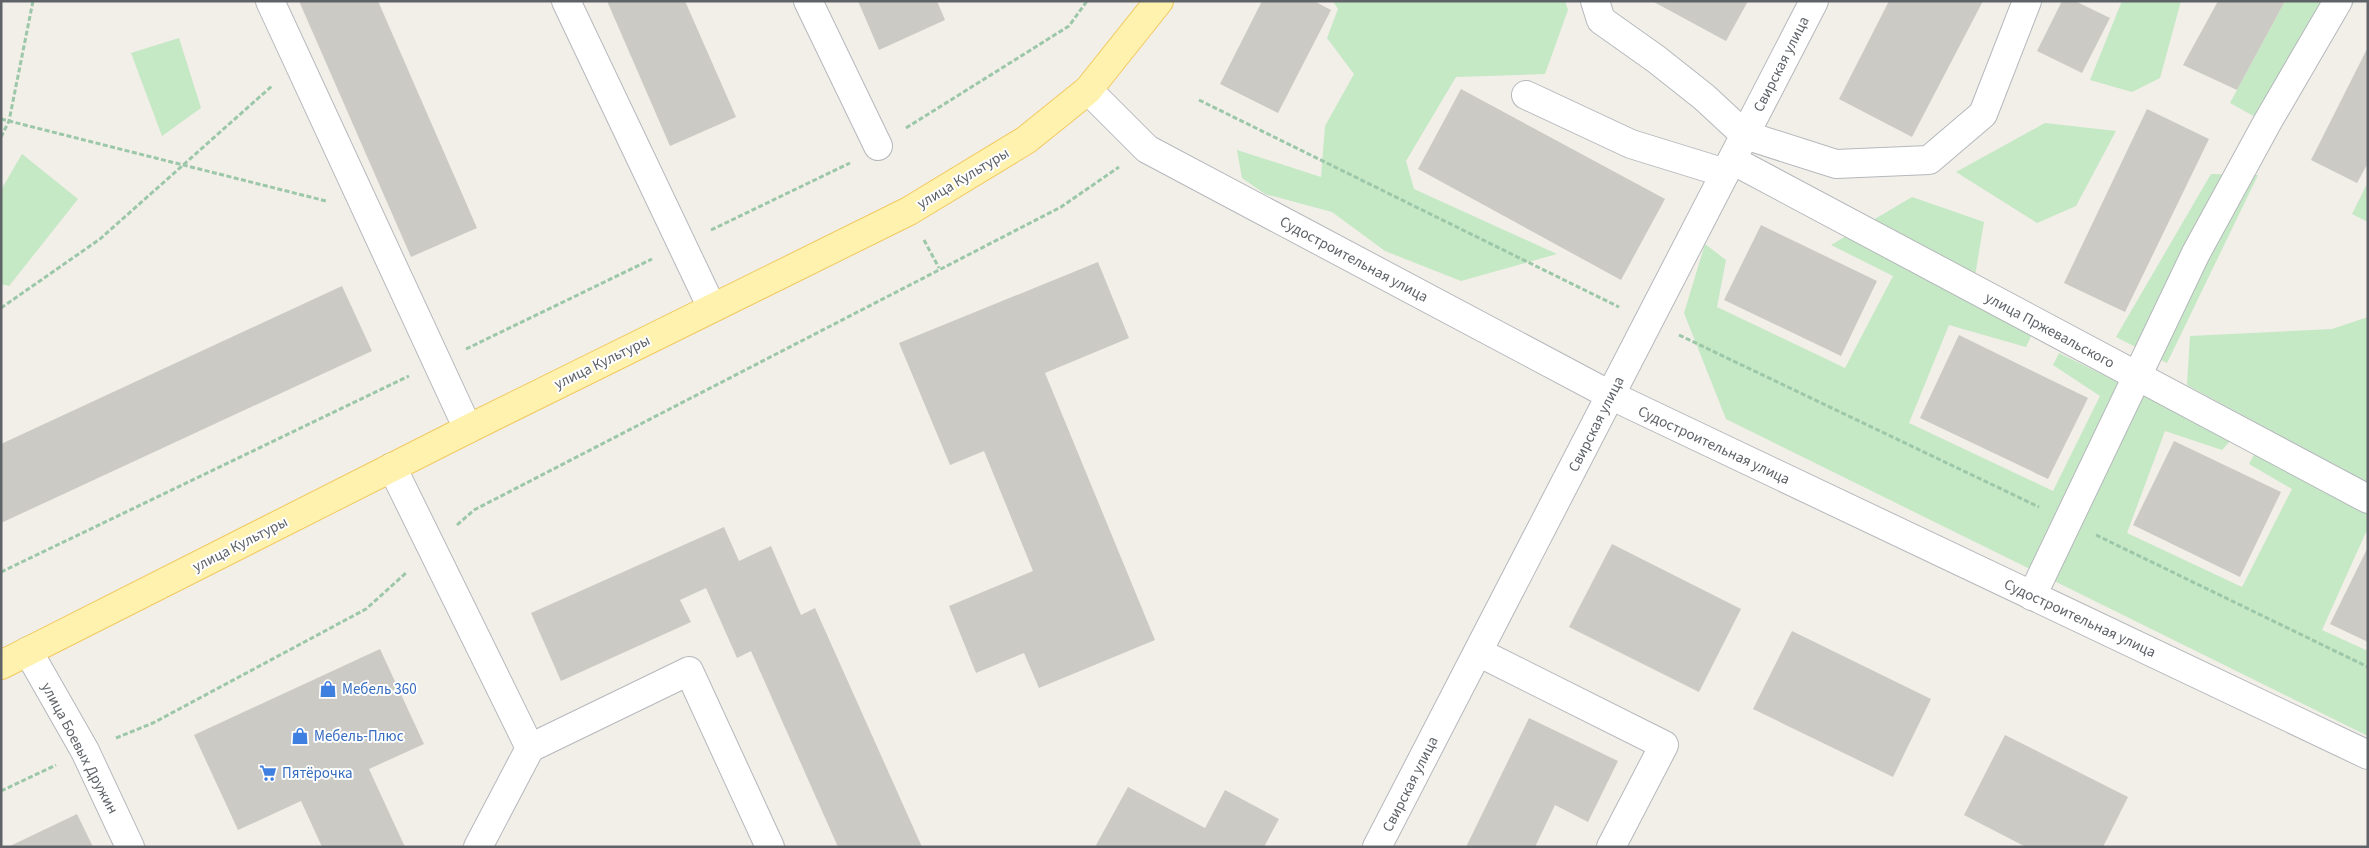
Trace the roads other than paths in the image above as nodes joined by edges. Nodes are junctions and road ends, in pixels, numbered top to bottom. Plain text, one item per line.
1 (270, 1) edge
2 (566, 1) edge
3 (808, 1) edge
4 (1159, 1) edge
5 (1595, 1) edge
6 (1814, 1) edge
7 (2028, 1) edge
8 (2338, 1) edge
9 (1088, 90) junction
10 (1526, 95) dead end
11 (1745, 134) junction
12 (878, 146) road end
13 (1728, 167) junction
14 (712, 308) junction
15 (2137, 376) junction
16 (1610, 395) junction
17 (468, 429) junction
18 (392, 467) junction
19 (2368, 499) edge
20 (2032, 596) junction
21 (28, 651) junction
22 (1478, 652) junction
23 (1, 665) edge
24 (530, 748) junction
25 (2368, 755) edge
26 (130, 847) edge
27 (478, 847) edge
28 (770, 847) edge
29 (1378, 847) edge
30 (1611, 847) edge

1 - 17 street
2 - 14 street
3 - 12 street
4 - 9 main road, улица Культуры
5 - 11 street
6 - 11 street, Свирская улица
7 - 11 street
8 - 15 street
9 - 14 main road, улица Культуры
9 - 16 street, Судостроительная улица
10 - 13 street, улица Пржевальского
11 - 13 street, Свирская улица
13 - 15 street, улица Пржевальского
13 - 16 street, Свирская улица
14 - 17 main road, улица Культуры
15 - 19 street, улица Пржевальского
15 - 20 street
16 - 20 street, Судостроительная улица
16 - 22 street, Свирская улица
17 - 18 main road, улица Культуры
18 - 21 main road, улица Культуры
18 - 24 street
20 - 25 street, Судостроительная улица
21 - 23 main road, улица Культуры
21 - 26 street, улица Боевых Дружин
22 - 29 street, Свирская улица
22 - 30 street
24 - 27 street
24 - 28 street

